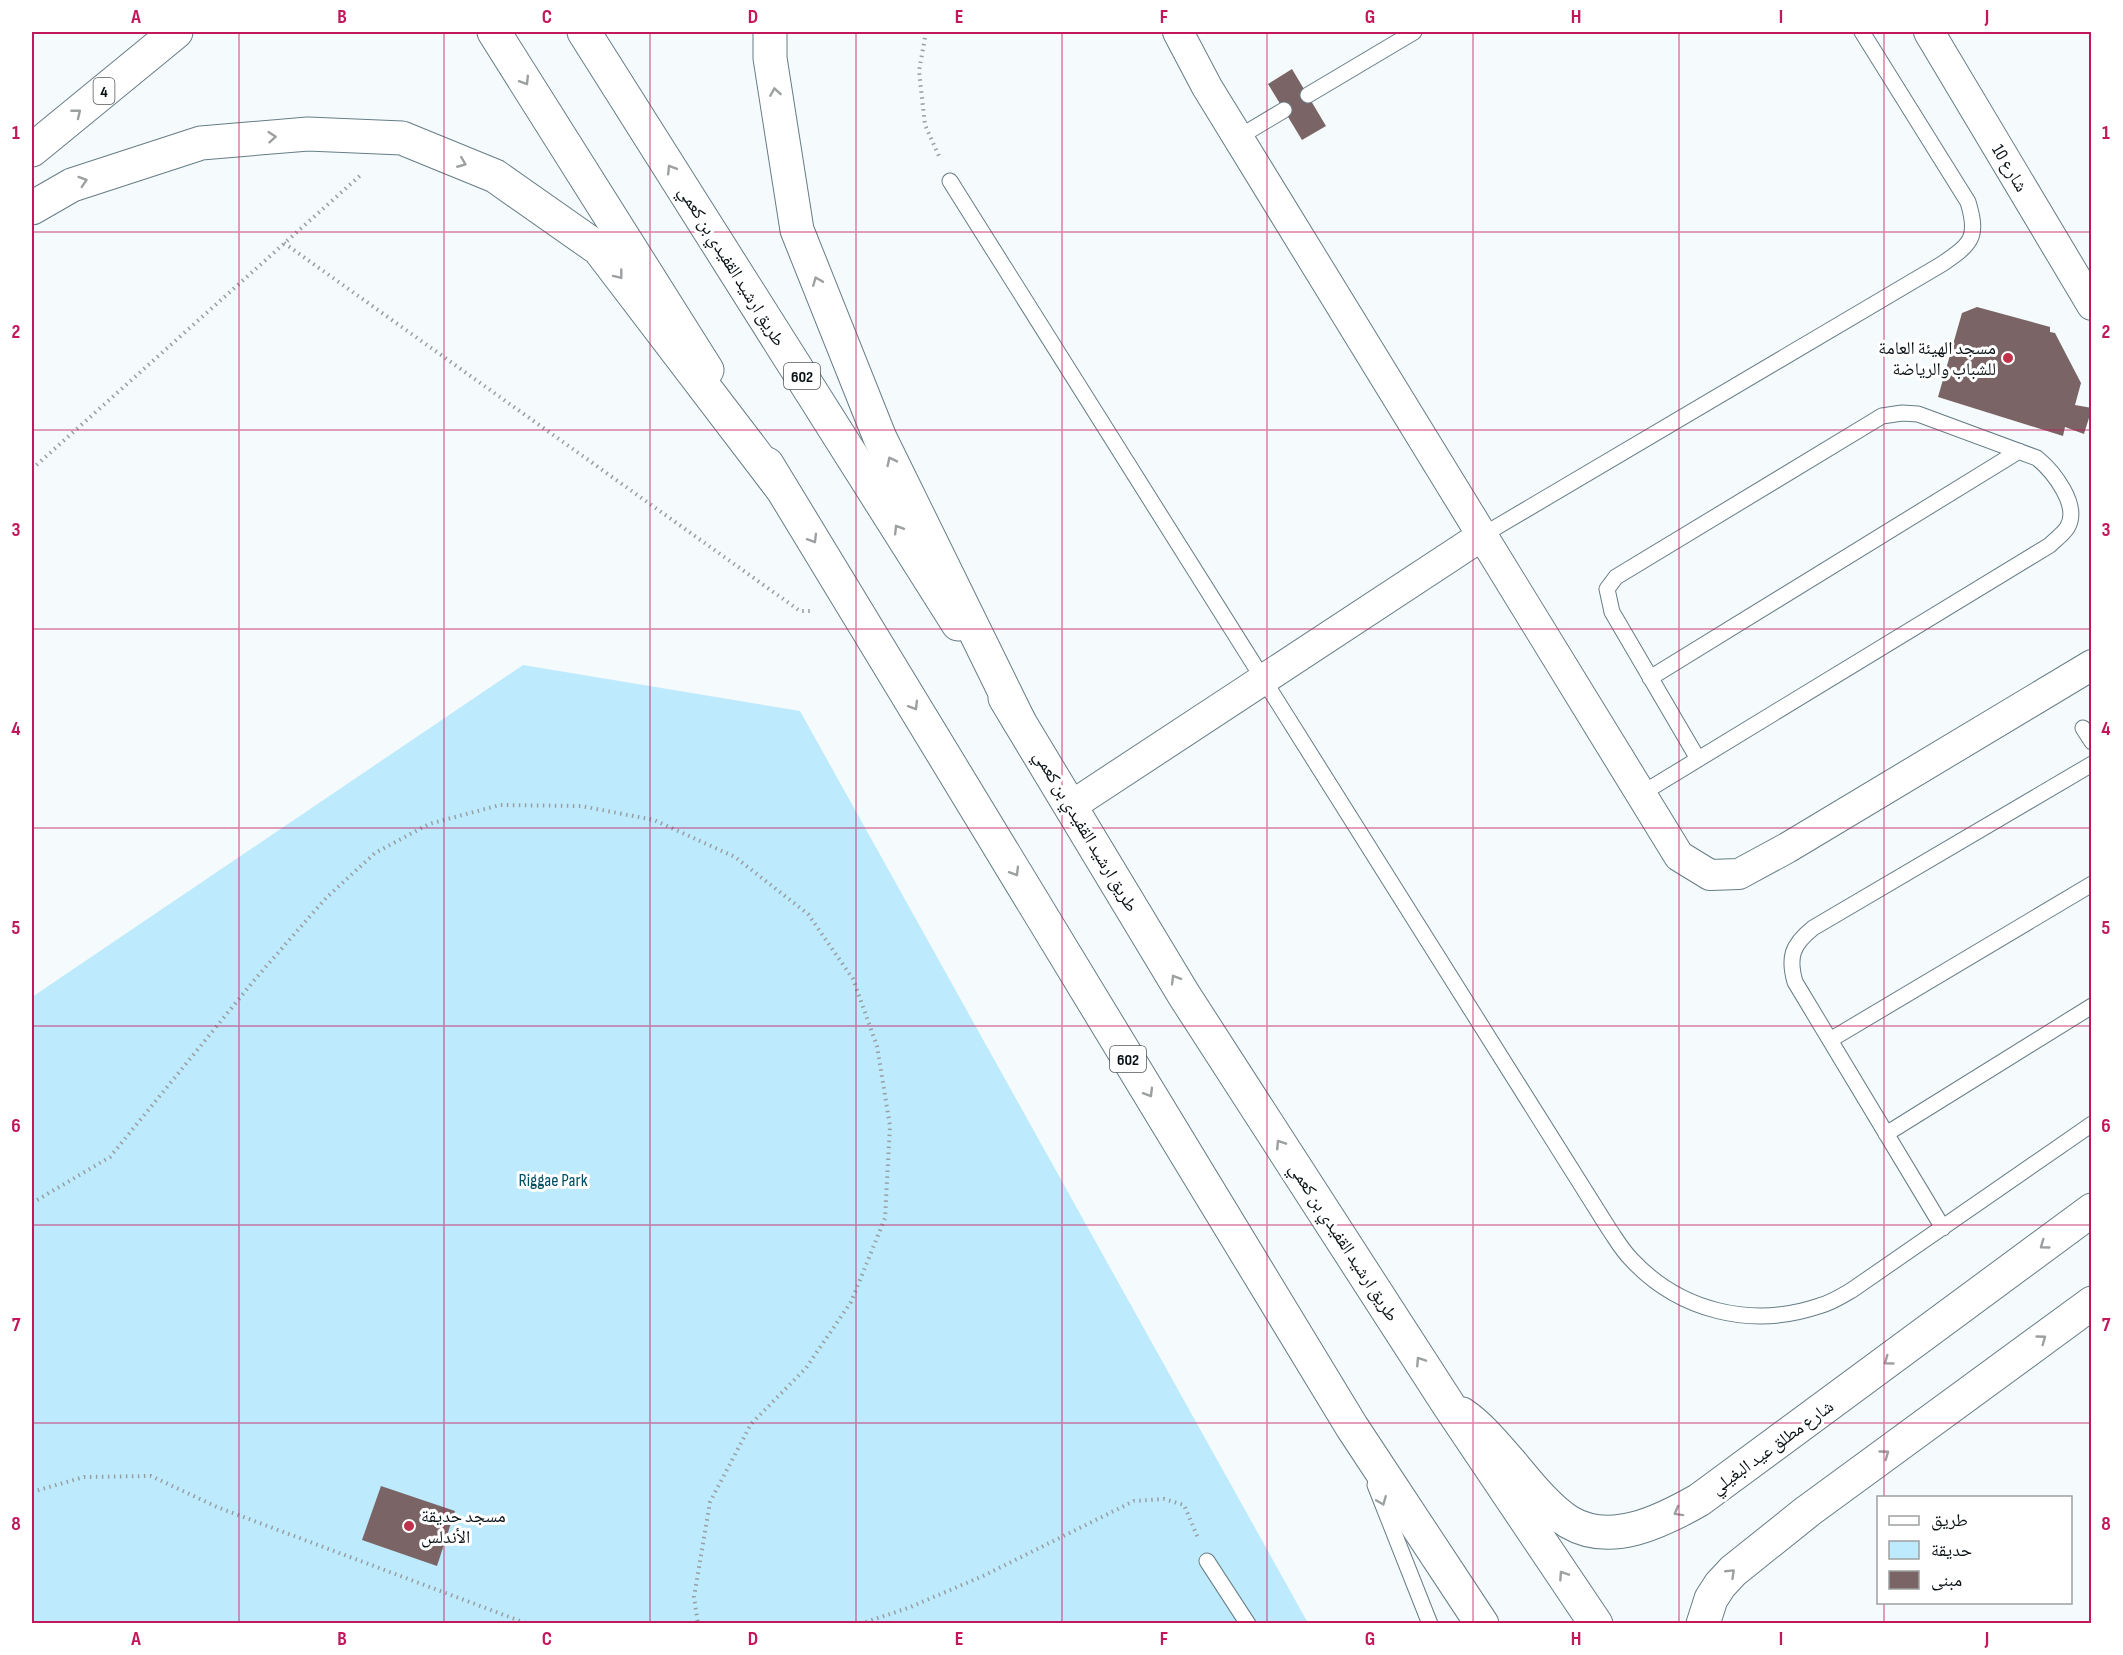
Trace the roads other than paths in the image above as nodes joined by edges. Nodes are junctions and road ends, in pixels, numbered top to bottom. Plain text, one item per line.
1 (176, 32) edge
2 (494, 32) edge
3 (585, 32) edge
4 (770, 32) edge
5 (1178, 32) edge
6 (1414, 32) edge
7 (1862, 32) edge
8 (1937, 34) edge
9 (1308, 95) dead end
10 (1284, 110) dead end
11 (1239, 137) junction
12 (32, 150) edge
13 (950, 181) road end
14 (32, 208) edge
15 (2091, 305) edge
16 (2019, 451) junction
17 (782, 489) junction
18 (1484, 535) junction
19 (2091, 665) edge
20 (1650, 678) junction
21 (1264, 680) junction
22 (1019, 721) junction
23 (2083, 728) dead end
24 (2091, 742) edge
25 (1698, 759) junction
26 (2091, 764) edge
27 (1641, 794) junction
28 (1071, 806) junction
29 (2091, 884) edge
30 (2091, 1006) edge
31 (1830, 1040) junction
32 (2091, 1124) edge
33 (1886, 1134) junction
34 (2091, 1210) edge
35 (1943, 1228) junction
36 (2091, 1303) edge
37 (1448, 1404) junction
38 (1352, 1427) junction
39 (1207, 1561) road end
40 (1248, 1623) edge
41 (1430, 1623) edge
42 (1482, 1623) edge
43 (1596, 1623) edge
44 (1703, 1623) edge

12 -> 1 main road, 4
2 -> 17 main road, 602
22 -> 3 main road, طريق ارشيد القفيدي بن كعمي / 602
22 -> 4 main road
5 - 11 street
6 - 9 lane
7 - 18 lane
8 - 15 street, شارع 10
10 - 11 lane
11 - 18 street
13 - 21 lane
14 -> 17 main road
16 - 20 lane
16 - 20 lane
16 - 25 lane
17 -> 38 main road, 602
18 - 21 street
18 - 27 street
19 - 27 street
20 - 25 lane
21 - 28 street
21 - 35 lane
22 - 28 main road, طريق ارشيد القفيدي بن كعمي / 602
23 - 24 lane
25 - 27 lane
26 - 31 lane
37 -> 28 main road, طريق ارشيد القفيدي بن كعمي / 602
29 - 31 lane
30 - 33 lane
31 - 33 lane
32 - 35 lane
33 - 35 lane
34 -> 37 main road, شارع مطلق عيد البغيلي
44 -> 36 main road
43 -> 37 main road, طريق ارشيد القفيدي بن كعمي / 602
38 -> 41 lane
38 - 42 main road, 602
39 - 40 lane

